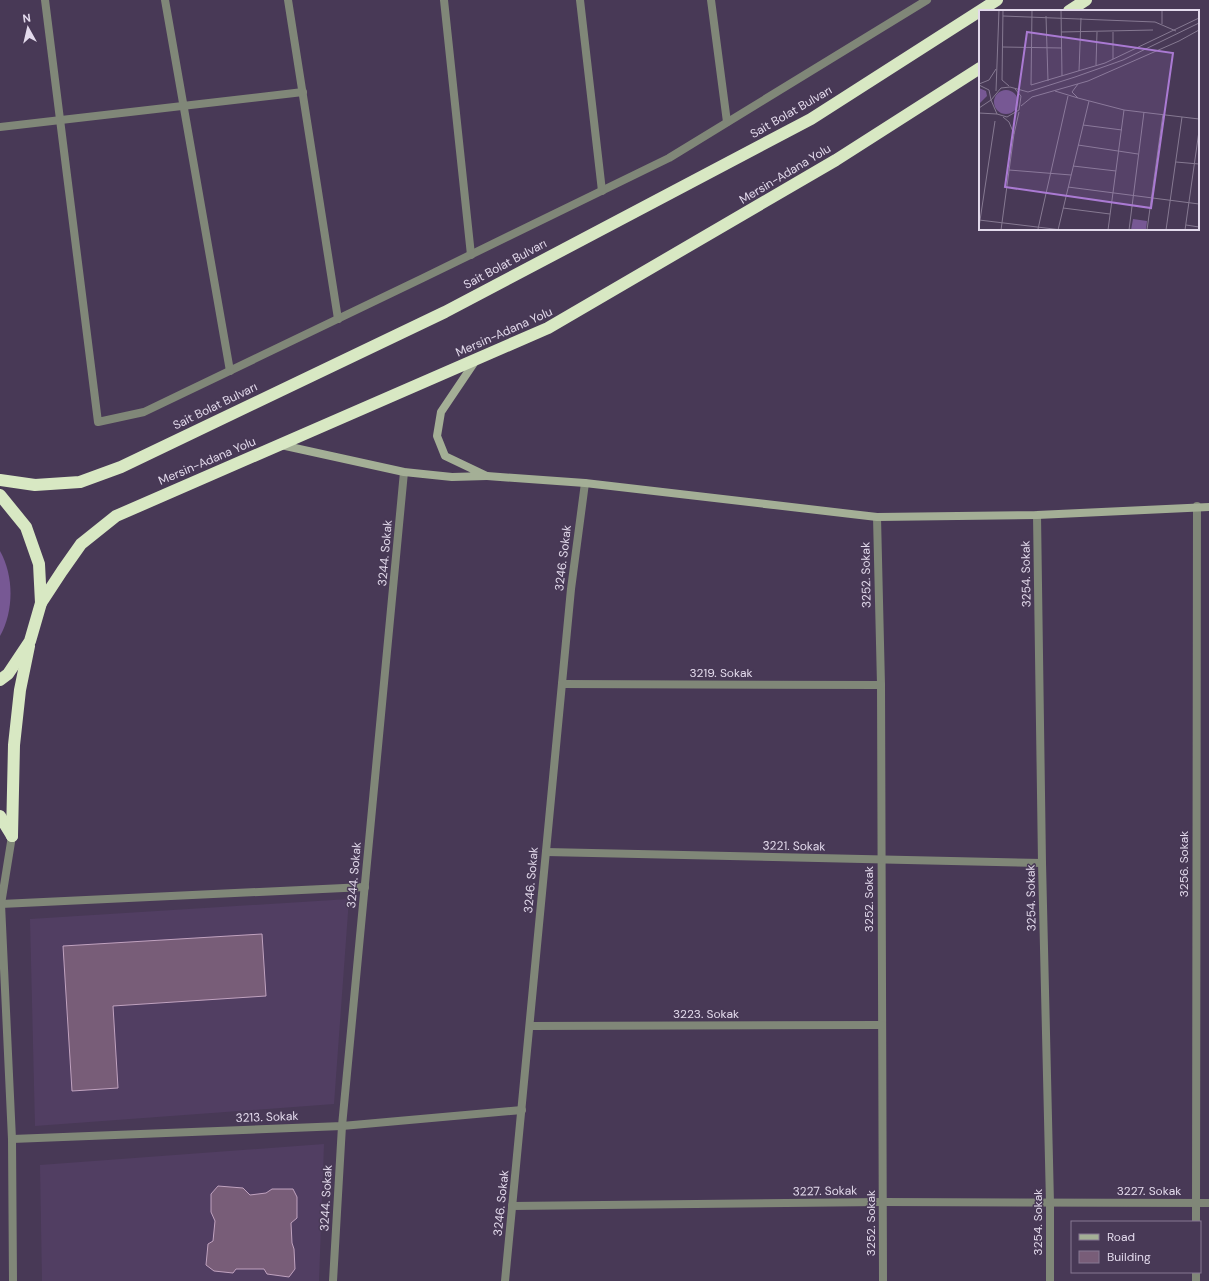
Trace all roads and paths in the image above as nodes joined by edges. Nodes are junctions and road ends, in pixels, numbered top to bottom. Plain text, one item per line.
1 (45, 0) edge
2 (165, 0) edge
3 (288, 0) edge
4 (444, 0) edge
5 (580, 0) edge
6 (711, 0) edge
7 (928, 0) edge
8 (997, 0) edge
9 (1086, 0) edge
10 (981, 10) edge
11 (1071, 10) edge
12 (979, 12) edge
13 (979, 69) edge
14 (303, 92) junction
15 (183, 106) junction
16 (60, 120) junction
17 (727, 122) junction
18 (0, 128) edge
19 (602, 191) junction
20 (471, 255) junction
21 (338, 319) junction
22 (476, 360) junction
23 (230, 371) junction
24 (281, 445) junction
25 (404, 472) junction
26 (487, 476) junction
27 (0, 480) edge
28 (585, 482) junction
29 (0, 495) edge
30 (1197, 506) junction
31 (1209, 507) edge
32 (1037, 515) junction
33 (877, 517) junction
34 (41, 603) junction
35 (30, 641) junction
36 (0, 680) edge
37 (562, 684) junction
38 (881, 686) junction
39 (0, 816) edge
40 (12, 836) junction
41 (546, 852) junction
42 (881, 860) junction
43 (1042, 863) junction
44 (365, 887) junction
45 (2, 904) junction
46 (882, 1025) junction
47 (530, 1026) junction
48 (522, 1110) junction
49 (342, 1126) junction
50 (12, 1139) junction
51 (882, 1202) junction
52 (1050, 1203) junction
53 (1195, 1203) junction
54 (1209, 1203) edge
55 (512, 1206) junction
56 (1196, 1221) edge
57 (13, 1281) edge
58 (333, 1281) edge
59 (505, 1281) edge
60 (883, 1281) edge
61 (1050, 1281) edge

1 - 16 street
2 - 15 street
3 - 14 street
4 - 20 street
5 - 19 street
6 - 17 street
7 - 17 street
8 - 10 highway, Sait Bolat Bulvarı
9 - 11 highway
12 - 27 highway, Sait Bolat Bulvarı
13 - 22 highway, Mersin-Adana Yolu
14 - 15 street
14 - 21 street
15 - 16 street
15 - 23 street
16 - 18 street
16 - 23 street
17 - 19 street
19 - 20 street
20 - 21 street
21 - 23 street
22 - 24 highway, Mersin-Adana Yolu
22 - 26 street
24 - 25 street
24 - 34 highway, Mersin-Adana Yolu
25 - 26 street
25 - 44 street, 3244. Sokak
26 - 28 street
28 - 33 street
28 - 37 street, 3246. Sokak
29 - 34 highway
30 - 31 street
30 - 32 street
30 - 53 street, 3256. Sokak
32 - 33 street
32 - 43 street, 3254. Sokak
33 - 38 street, 3252. Sokak
34 - 35 highway
35 - 36 highway
35 - 40 highway
37 - 38 street, 3219. Sokak
37 - 41 street, 3246. Sokak
38 - 42 street, 3252. Sokak
39 - 40 highway
40 - 45 street
41 - 42 street, 3221. Sokak
41 - 47 street, 3246. Sokak
42 - 43 street, 3221. Sokak
42 - 46 street, 3252. Sokak
43 - 52 street, 3254. Sokak
44 - 45 street
44 - 49 street, 3244. Sokak
45 - 50 street
46 - 47 street, 3223. Sokak
46 - 51 street, 3252. Sokak
47 - 48 street, 3246. Sokak
48 - 49 street, 3213. Sokak
48 - 55 street, 3246. Sokak
49 - 50 street, 3213. Sokak
49 - 58 street, 3244. Sokak
50 - 57 street
51 - 52 street, 3227. Sokak
51 - 55 street, 3227. Sokak
51 - 60 street, 3252. Sokak
52 - 53 street, 3227. Sokak
52 - 61 street, 3254. Sokak
53 - 54 street, 3227. Sokak
53 - 56 street, 3256. Sokak
55 - 59 street, 3246. Sokak

